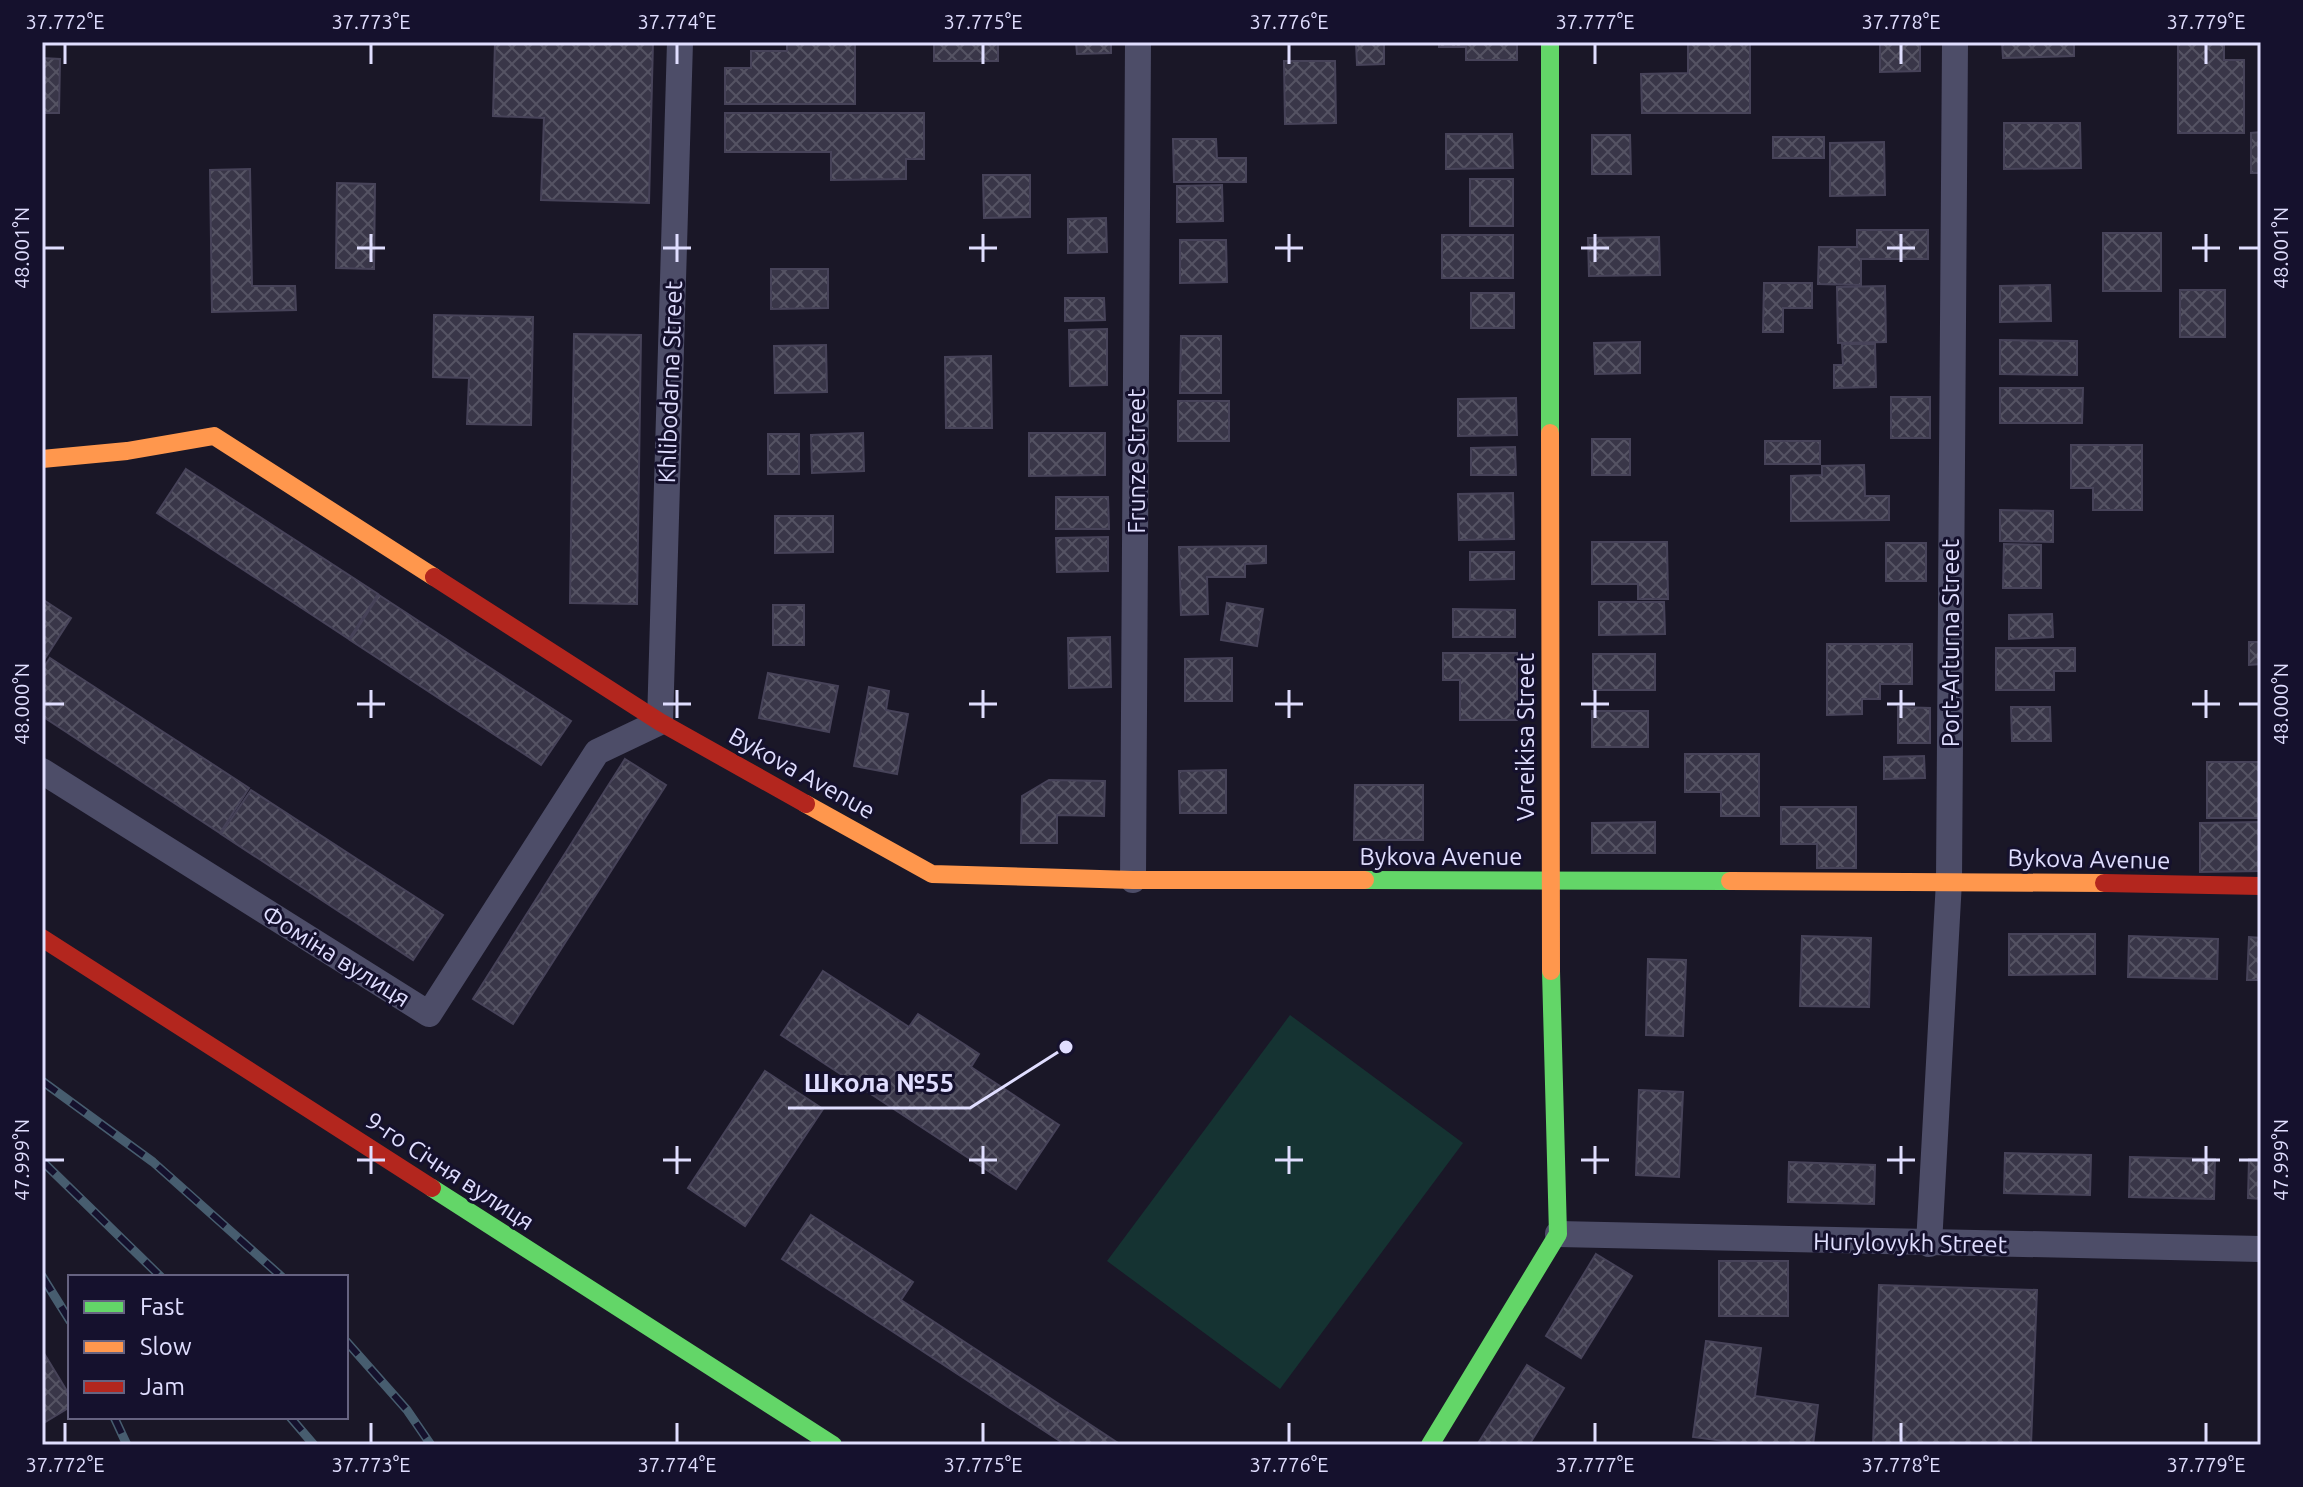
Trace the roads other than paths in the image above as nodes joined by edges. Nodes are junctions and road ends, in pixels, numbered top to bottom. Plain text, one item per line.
1 (680, 42) edge
2 (1138, 42) edge
3 (1550, 42) edge
4 (1955, 42) edge
5 (42, 459) edge
6 (660, 722) junction
7 (42, 771) edge
8 (1133, 880) junction
9 (1549, 880) junction
10 (1949, 881) junction
11 (2261, 886) edge
12 (42, 938) edge
13 (1558, 1234) junction
14 (1929, 1244) junction
15 (2261, 1249) edge
16 (833, 1445) edge
17 (1430, 1445) edge

1 - 6 street, Khlibodarna Street
2 - 8 street, Frunze Street
3 - 9 street, Vareikisa Street
4 - 10 street, Port-Arturna Street
5 - 6 street, Bykova Avenue
6 - 7 street, Фоміна вулиця
6 - 8 street, Bykova Avenue
8 - 9 street, Bykova Avenue
9 - 10 street, Bykova Avenue
9 - 13 street, Vareikisa Street
10 - 11 street, Bykova Avenue
10 - 14 street, Port-Arturna Street
12 - 16 street, 9-го Січня вулиця
13 - 14 street, Hurylovykh Street
13 - 17 street
14 - 15 street, Hurylovykh Street

